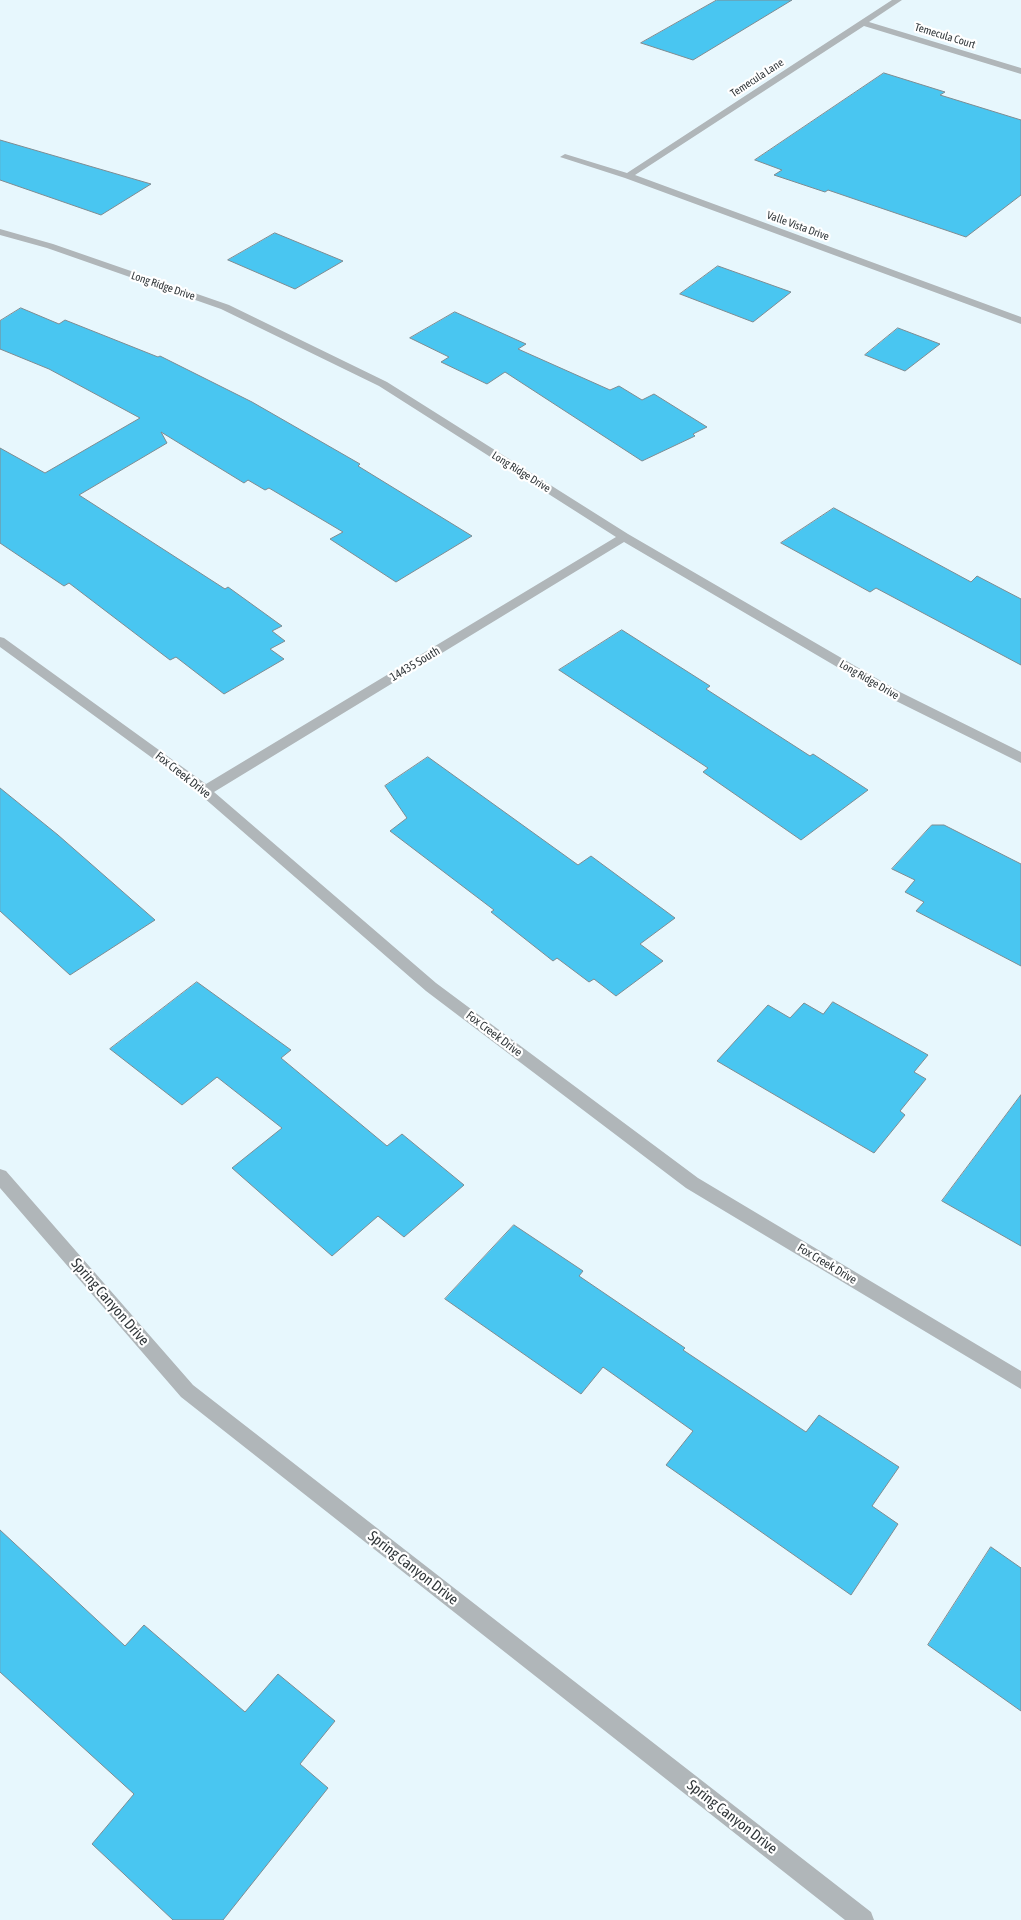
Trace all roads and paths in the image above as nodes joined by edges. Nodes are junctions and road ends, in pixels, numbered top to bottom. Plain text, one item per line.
1 (898, 0) edge
2 (862, 23) junction
3 (1021, 70) edge
4 (565, 157) dead end
5 (628, 176) junction
6 (0, 232) edge
7 (1021, 321) edge
8 (624, 537) junction
9 (0, 641) edge
10 (1021, 758) edge
11 (205, 791) junction
12 (0, 1176) edge
13 (1021, 1382) edge
14 (863, 1920) edge

1 - 2 street, Temecula Lane
2 - 3 street, Temecula Court
2 - 5 street, Temecula Lane
4 - 5 street, Valle Vista Drive
5 - 7 street, Valle Vista Drive
6 - 8 street, Long Ridge Drive
8 - 10 street, Long Ridge Drive
8 - 11 street, 14435 South
9 - 11 street, Fox Creek Drive
11 - 13 street, Fox Creek Drive
12 - 14 street, Spring Canyon Drive

